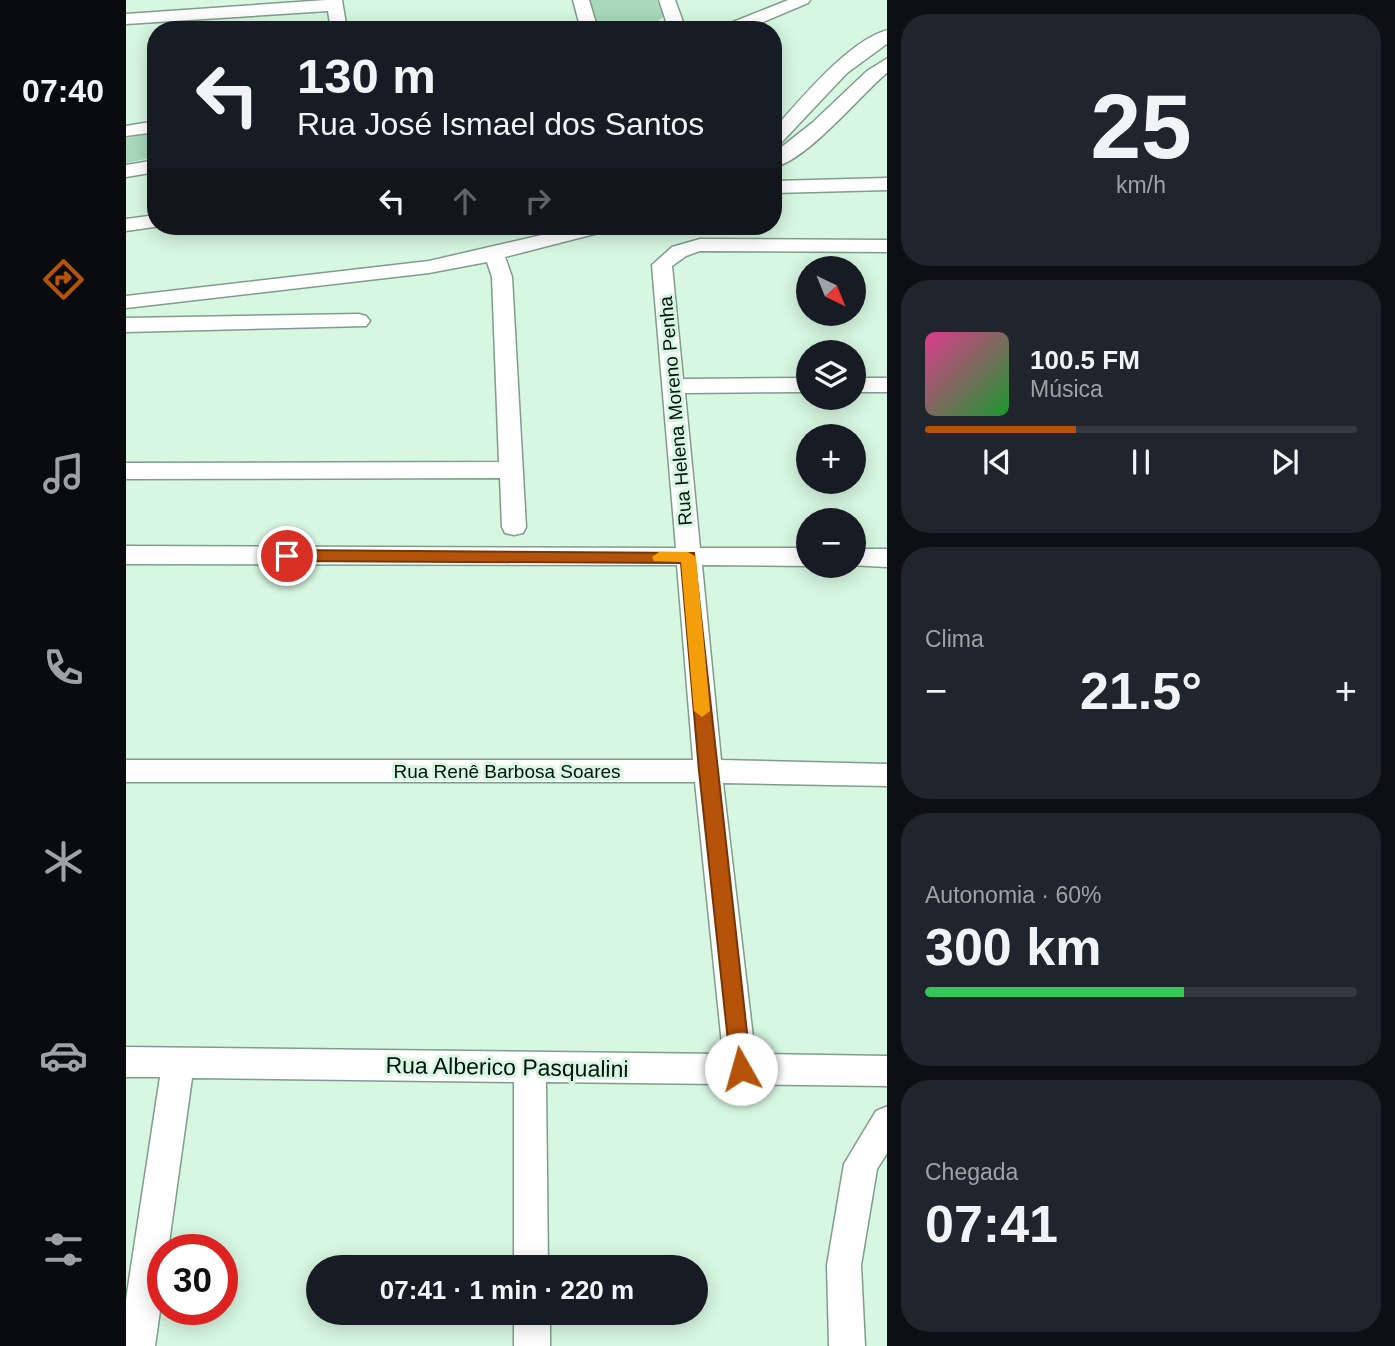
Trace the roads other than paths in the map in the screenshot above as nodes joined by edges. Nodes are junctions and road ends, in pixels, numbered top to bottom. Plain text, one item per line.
1 (580, 0) edge
2 (667, 0) edge
3 (802, 0) edge
4 (335, 3) edge
5 (126, 19) edge
6 (338, 21) edge
7 (587, 21) edge
8 (675, 21) edge
9 (751, 21) edge
10 (887, 35) edge
11 (887, 63) edge
12 (866, 79) junction
13 (887, 80) edge
14 (147, 128) edge
15 (782, 130) edge
16 (126, 131) edge
17 (782, 156) edge
18 (147, 168) edge
19 (126, 171) edge
20 (887, 184) edge
21 (782, 187) edge
22 (147, 222) edge
23 (126, 225) edge
24 (568, 235) edge
25 (887, 246) edge
26 (494, 254) junction
27 (126, 302) edge
28 (359, 321) dead end
29 (126, 325) edge
30 (796, 385) edge
31 (866, 385) edge
32 (887, 385) edge
33 (673, 386) junction
34 (511, 470) junction
35 (126, 471) edge
36 (514, 527) dead end
37 (126, 555) edge
38 (688, 557) junction
39 (796, 558) edge
40 (866, 558) edge
41 (887, 558) edge
42 (126, 771) edge
43 (708, 771) junction
44 (887, 775) edge
45 (126, 1062) edge
46 (178, 1063) junction
47 (530, 1067) junction
48 (741, 1069) junction
49 (887, 1071) edge
50 (887, 1122) edge
51 (531, 1255) edge
52 (531, 1325) edge
53 (137, 1346) edge
54 (532, 1346) edge
55 (847, 1346) edge

1 - 7 street
2 - 8 street
3 - 9 street
4 - 5 street
4 - 6 street
10 - 15 street
11 - 12 street
12 - 13 street
12 - 17 street
14 - 16 street
18 - 19 street
20 - 21 street
22 - 23 street
24 - 26 street
25 - 33 street, Rua Helena Moreno Penha
26 - 27 street
26 - 34 street
28 - 29 street
30 - 33 street
31 - 32 street
33 - 38 street, Rua Helena Moreno Penha
34 - 35 street
34 - 36 street
37 - 38 street
38 - 39 street
38 - 43 street, Rua Helena Moreno Penha
40 - 41 street
42 - 43 street, Rua Renê Barbosa Soares
43 - 44 street, Rua Renê Barbosa Soares
43 - 48 street, Rua Helena Moreno Penha
45 - 46 street, Rua Alberico Pasqualini
46 - 47 street, Rua Alberico Pasqualini
46 - 53 street
47 - 48 street, Rua Alberico Pasqualini
47 - 51 street
48 - 49 street, Rua Alberico Pasqualini
50 - 55 street
52 - 54 street

